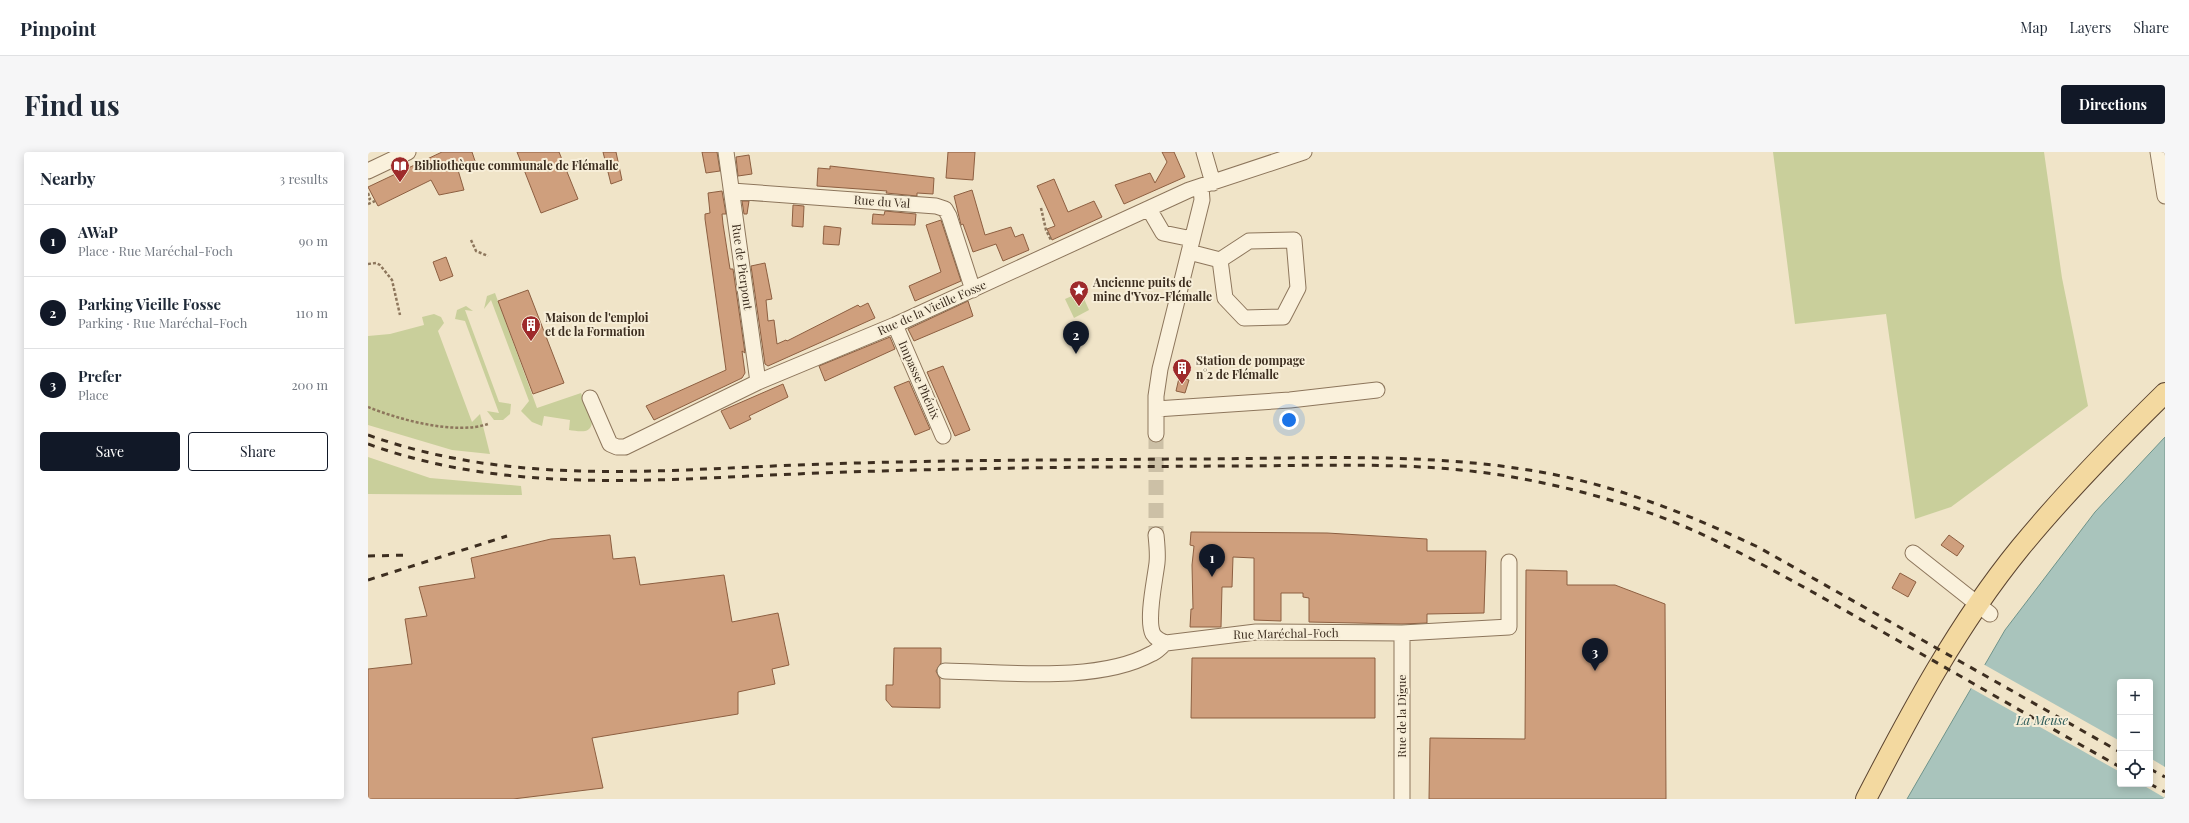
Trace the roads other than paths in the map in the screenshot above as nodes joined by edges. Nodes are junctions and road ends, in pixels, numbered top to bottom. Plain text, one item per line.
1 (408, 152) edge
2 (726, 152) edge
3 (1204, 152) edge
4 (1304, 152) edge
5 (2158, 152) edge
6 (368, 171) edge
7 (1207, 185) junction
8 (732, 191) junction
9 (2165, 196) edge
10 (1149, 209) junction
11 (1191, 246) junction
12 (1220, 260) junction
13 (973, 290) junction
14 (895, 325) junction
15 (758, 382) junction
16 (1377, 390) dead end
17 (2165, 393) edge
18 (590, 398) dead end
19 (1156, 409) junction
20 (2165, 412) edge
21 (1156, 434) tunnel mouth
22 (943, 436) dead end
23 (1156, 535) tunnel mouth
24 (1913, 553) dead end
25 (1509, 562) dead end
26 (1985, 609) junction
27 (1402, 633) junction
28 (1166, 643) junction
29 (946, 671) dead end
30 (1402, 799) edge
31 (1866, 799) edge
32 (1881, 799) edge

1 - 6 street
2 - 8 street, Rue de Pierpont
3 - 7 street
4 - 7 street, Rue de la Vieille Fosse
5 - 9 street
7 - 10 street, Rue de la Vieille Fosse
7 - 11 street
8 - 13 street, Rue du Val
8 - 15 street, Rue de Pierpont
10 - 11 street
10 - 13 street, Rue de la Vieille Fosse
11 - 12 street
11 - 19 street
12 - 12 street
13 - 14 street, Rue de la Vieille Fosse
14 - 15 street, Rue de la Vieille Fosse
14 - 22 street, Impasse Phénix
15 - 18 street, Rue de la Vieille Fosse
16 - 19 street
17 - 26 main road
19 - 21 street
20 - 26 main road
23 - 28 street
24 - 26 street
25 - 27 street, Rue Maréchal-Foch
26 - 31 main road
26 - 32 main road
27 - 28 street, Rue Maréchal-Foch
27 - 30 street, Rue de la Digue
28 - 29 street

